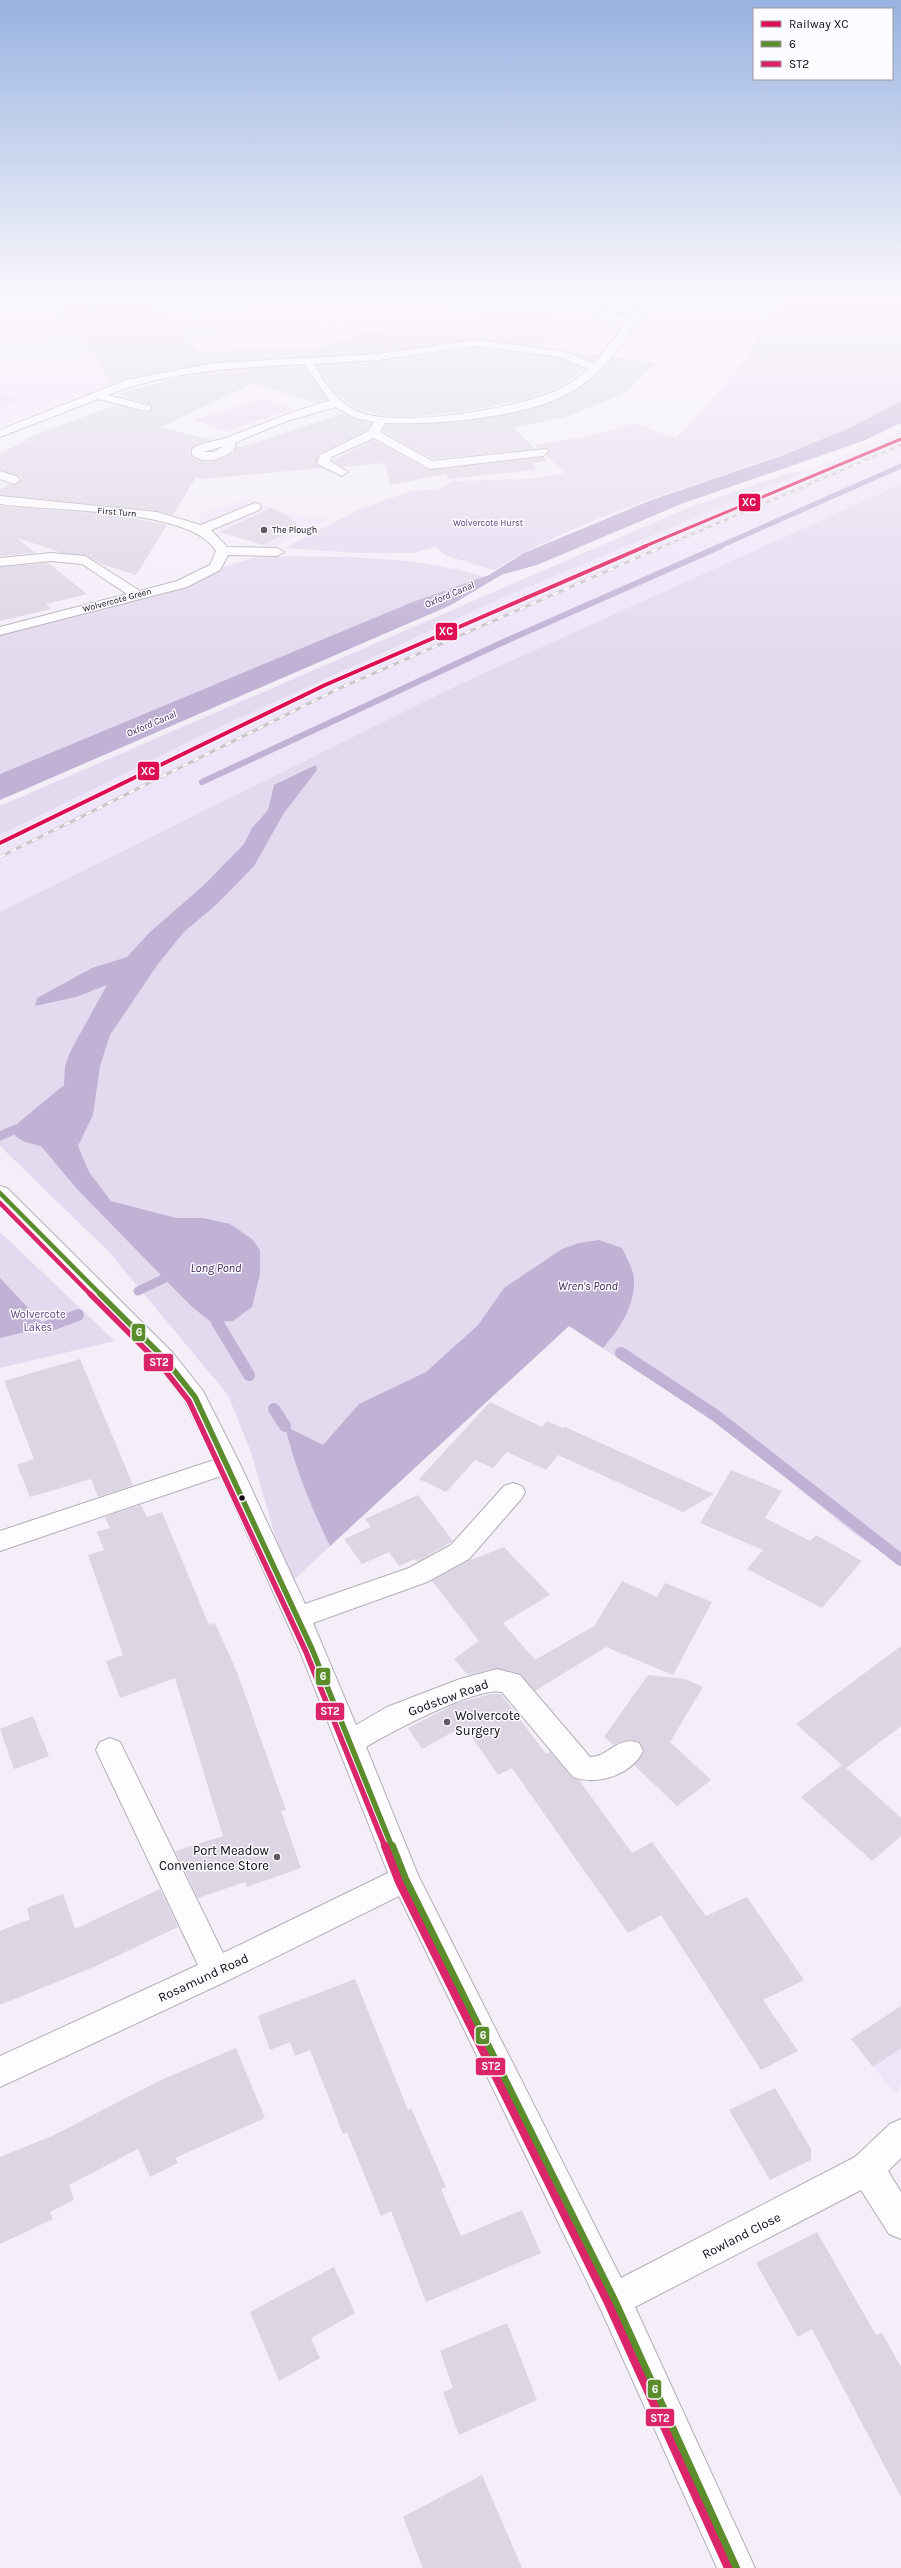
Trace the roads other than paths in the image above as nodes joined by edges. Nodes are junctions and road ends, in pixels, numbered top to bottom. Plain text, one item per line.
1 (40, 418) edge
2 (291, 418) edge
3 (371, 418) edge
4 (435, 418) edge
5 (381, 420) junction
6 (374, 433) junction
7 (0, 434) edge
8 (230, 441) dead end
9 (543, 452) dead end
10 (342, 472) dead end
11 (0, 476) edge
12 (14, 480) dead end
13 (0, 500) edge
14 (255, 507) dead end
15 (202, 530) junction
16 (223, 551) junction
17 (277, 552) dead end
18 (31, 558) junction
19 (0, 562) edge
20 (0, 569) edge
21 (137, 595) junction
22 (0, 631) edge
23 (0, 1193) edge
24 (228, 1464) junction
25 (513, 1492) dead end
26 (0, 1541) edge
27 (297, 1617) junction
28 (349, 1743) junction
29 (110, 1750) dead end
30 (629, 1750) dead end
31 (405, 1879) junction
32 (216, 1971) junction
33 (0, 2072) edge
34 (901, 2135) edge
35 (868, 2169) junction
36 (901, 2222) edge
37 (614, 2300) junction
38 (736, 2568) edge

1 - 7 street
2 - 8 street
3 - 5 street
4 - 5 street
5 - 6 street
6 - 9 street
6 - 10 street
11 - 12 street
13 - 15 street, First Turn
14 - 15 street
15 - 16 street, First Turn
16 - 17 street
16 - 21 street, Wolvercote Green
18 - 19 street
18 - 20 street
18 - 21 street
21 - 22 street, Wolvercote Green
23 - 24 street
24 - 26 street
24 - 27 street
25 - 27 street
27 - 28 street
28 - 30 street, Godstow Road
28 - 31 street
29 - 32 street
31 - 32 street, Rosamund Road
31 - 37 street
32 - 33 street, Rosamund Road
34 - 35 street, Rowland Close
35 - 36 street
35 - 37 street, Rowland Close
37 - 38 street

